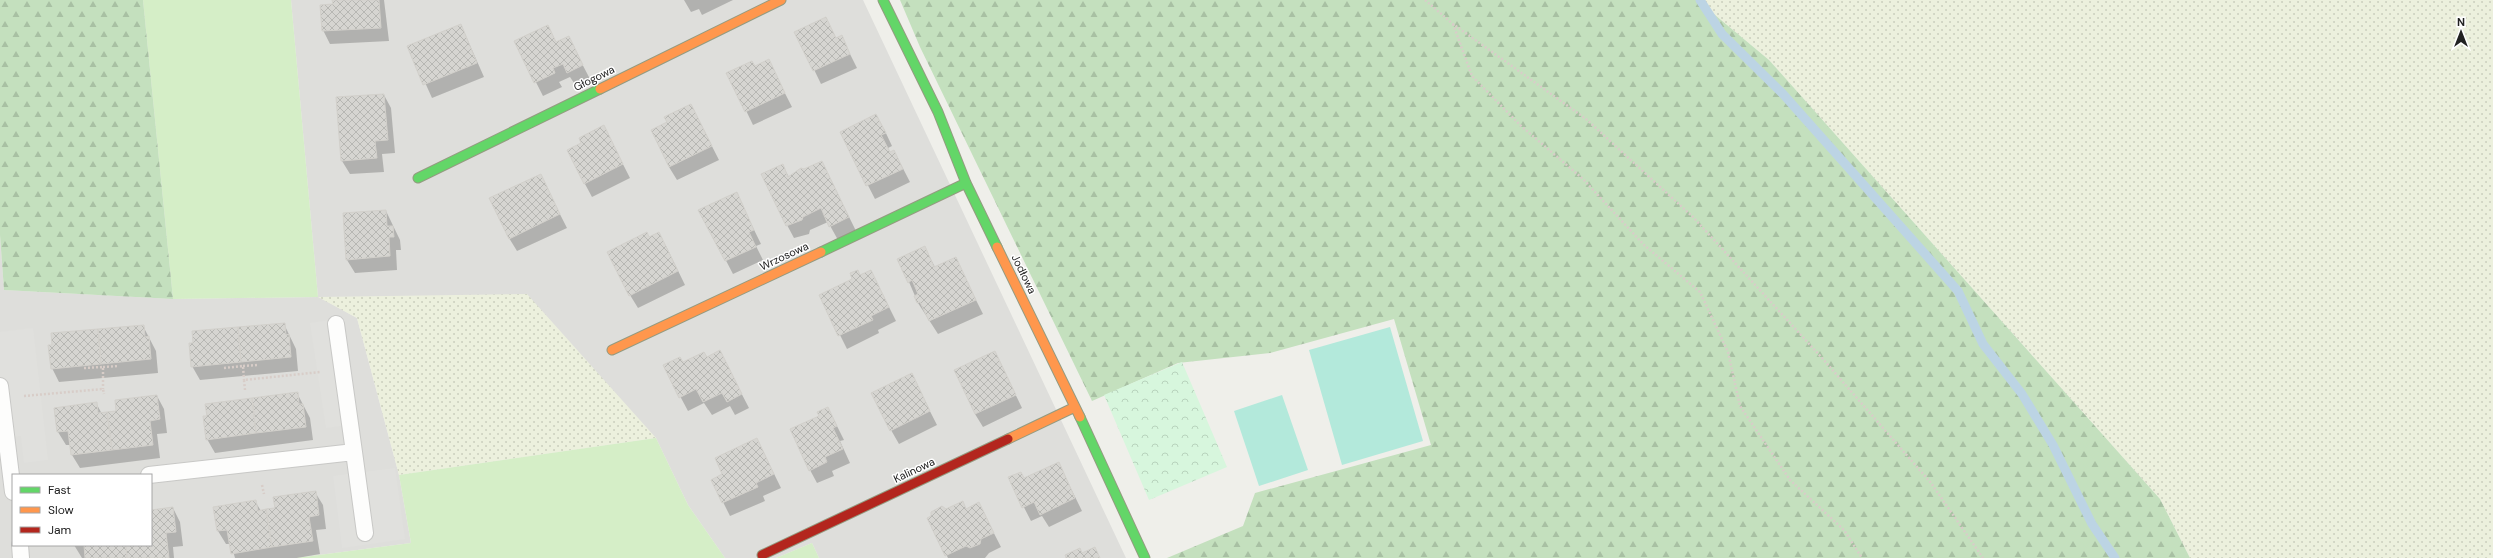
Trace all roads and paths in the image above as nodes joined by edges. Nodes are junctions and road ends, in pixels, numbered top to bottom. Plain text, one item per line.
1 (781, 0) edge
2 (883, 0) edge
3 (1425, 0) edge
4 (1453, 24) junction
5 (418, 178) dead end
6 (966, 183) junction
7 (336, 324) dead end
8 (612, 350) dead end
9 (258, 365) dead end
10 (119, 366) dead end
11 (243, 366) junction
12 (102, 367) junction
13 (84, 368) dead end
14 (224, 368) dead end
15 (343, 370) junction
16 (244, 380) junction
17 (104, 389) junction
18 (245, 390) dead end
19 (1, 392) edge
20 (104, 394) dead end
21 (1076, 407) junction
22 (354, 452) junction
23 (152, 475) edge
24 (12, 483) edge
25 (12, 491) edge
26 (0, 493) edge
27 (365, 533) dead end
28 (20, 546) edge
29 (762, 555) dead end
30 (21, 558) edge
31 (1145, 558) edge
32 (1862, 558) edge
33 (1984, 558) edge

1 - 5 street, Głogowa
2 - 6 street, Jodłowa
3 - 4 path
4 - 32 path
4 - 33 path
6 - 8 street, Wrzosowa
6 - 21 street, Jodłowa
7 - 15 lane
9 - 11 path
10 - 12 path
11 - 14 path
11 - 16 path
12 - 13 path
12 - 17 path
15 - 16 path
15 - 22 lane
16 - 18 path
17 - 19 path
17 - 20 path
19 - 24 lane
21 - 29 street, Kalinowa
21 - 31 street, Jodłowa
22 - 23 lane
22 - 27 lane
25 - 26 lane
28 - 30 lane

